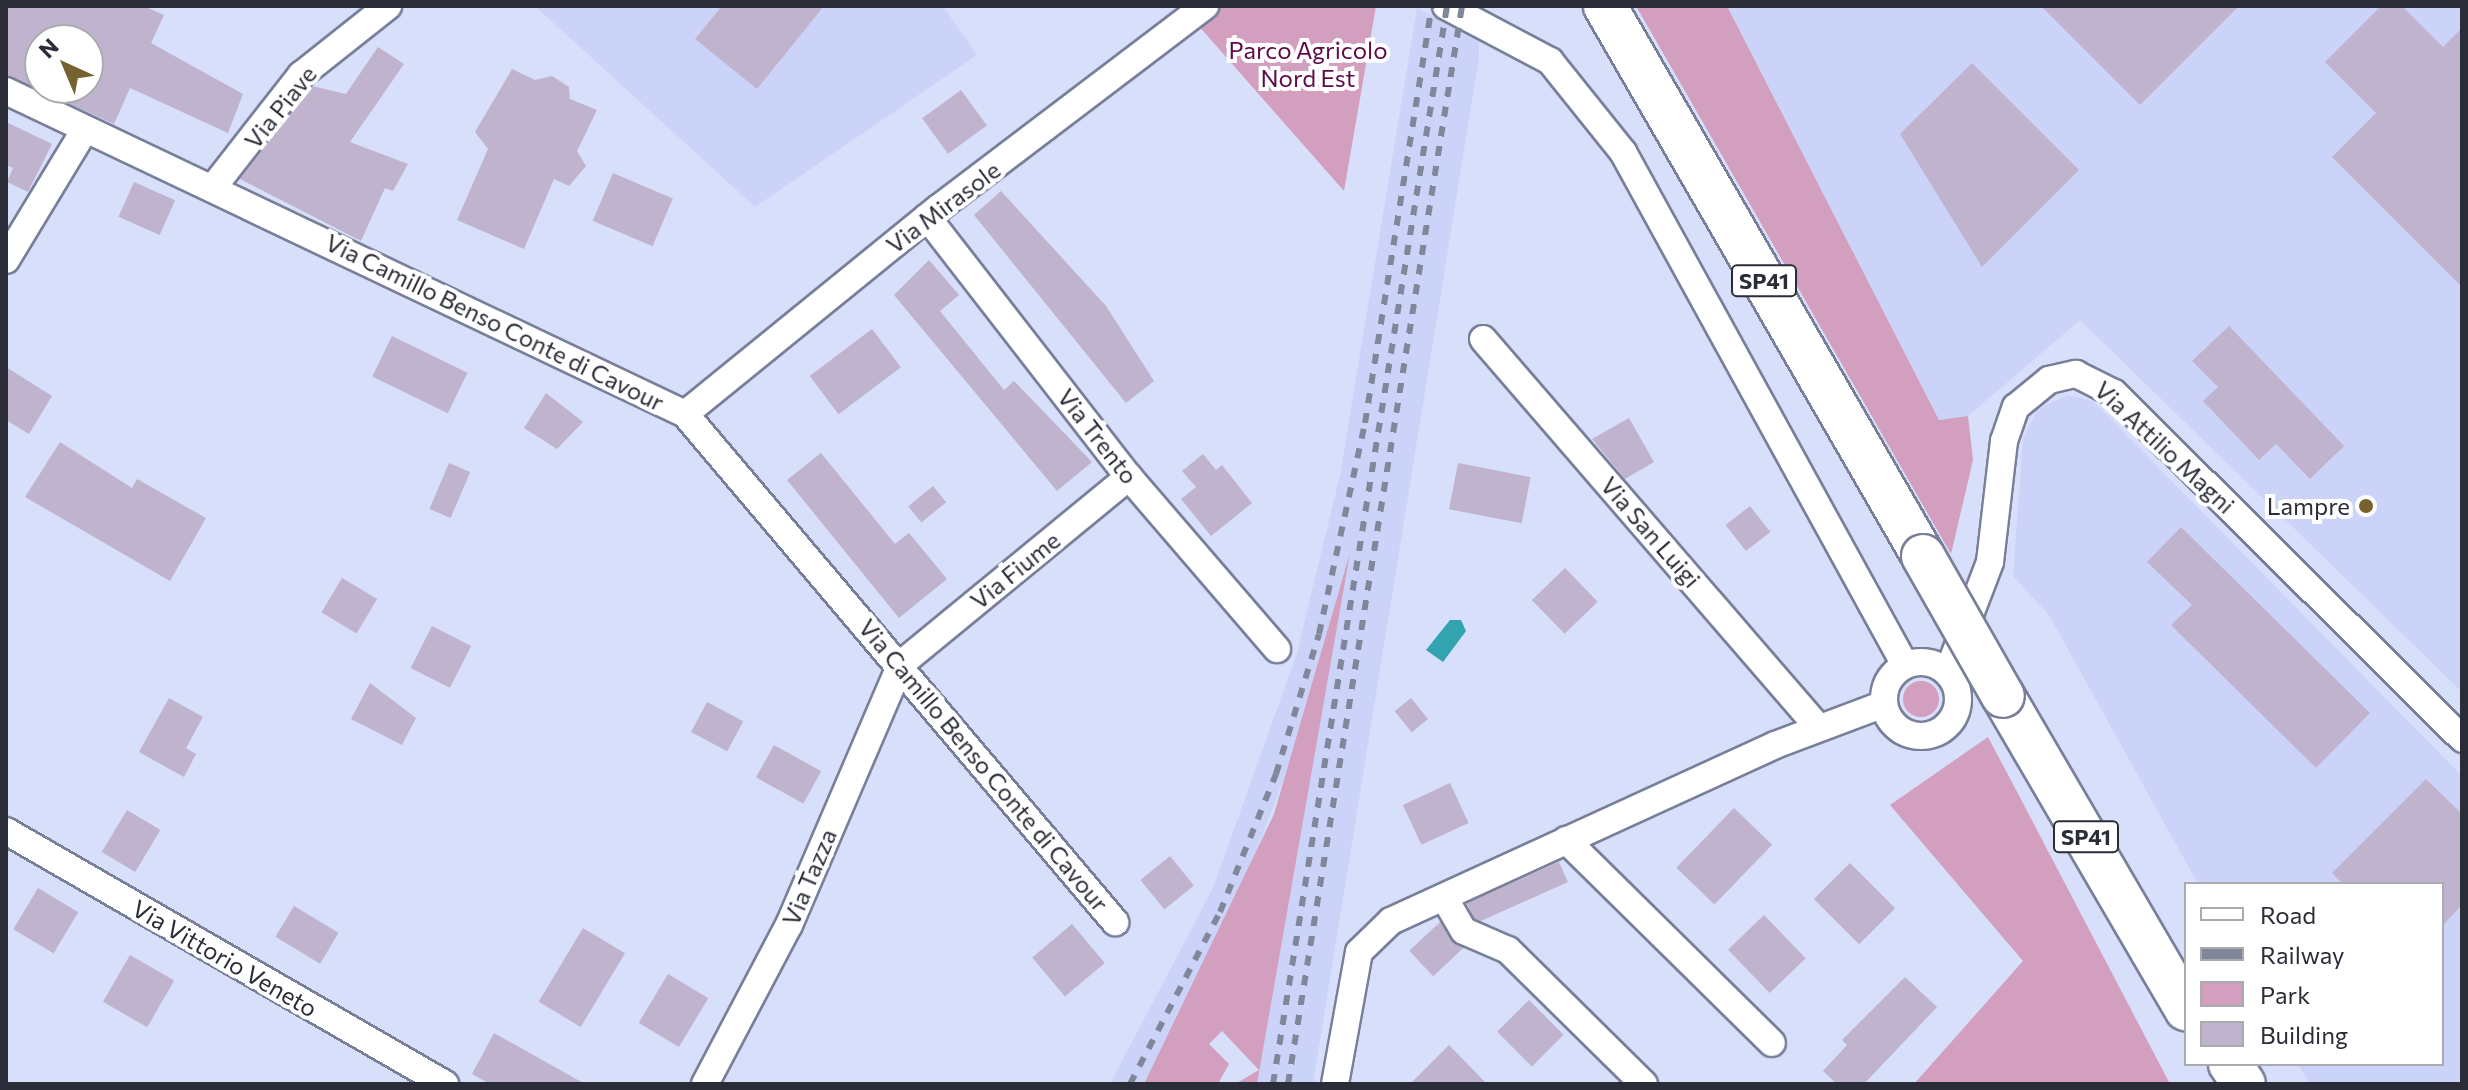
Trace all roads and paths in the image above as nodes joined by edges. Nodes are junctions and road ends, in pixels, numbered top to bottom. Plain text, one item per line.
1 (388, 6) edge
2 (1205, 6) edge
3 (1446, 6) edge
4 (1605, 6) edge
5 (6, 91) edge
6 (84, 131) junction
7 (215, 185) junction
8 (927, 217) junction
9 (6, 260) edge
10 (1483, 339) dead end
11 (685, 414) junction
12 (1129, 477) junction
13 (1277, 649) dead end
14 (901, 664) junction
15 (1905, 665) junction
16 (1948, 672) junction
17 (1884, 704) junction
18 (1817, 726) junction
19 (2462, 739) edge
20 (6, 831) edge
21 (1566, 840) junction
22 (1444, 897) junction
23 (1115, 922) dead end
24 (2180, 996) edge
25 (1772, 1043) dead end
26 (2218, 1066) edge
27 (2231, 1066) edge
28 (445, 1084) edge
29 (705, 1084) edge
30 (1335, 1084) edge
31 (1644, 1084) edge
32 (2228, 1084) edge
33 (2244, 1084) edge

1 - 7 street, Via Piave
2 - 8 street, Via Mirasole
3 - 15 street
4 - 24 main road, SP41, bridge
5 - 6 street, Via Camillo Benso Conte di Cavour
6 - 7 street, Via Camillo Benso Conte di Cavour
6 - 9 street
7 - 11 street, Via Camillo Benso Conte di Cavour
8 - 11 street, Via Mirasole
8 - 12 street, Via Trento
10 - 18 street, Via San Luigi
11 - 14 street, Via Camillo Benso Conte di Cavour
12 - 13 street, Via Trento
12 - 14 street, Via Fiume
14 - 23 street, Via Camillo Benso Conte di Cavour
14 - 29 street, Via Tazza
15 - 16 street
15 - 17 street
16 - 17 street
16 - 19 street, Via Attilio Magni
17 - 18 street
18 - 21 street
20 - 28 street, Via Vittorio Veneto
21 - 22 street
21 - 25 street
22 - 30 street
22 - 31 street
26 - 32 main road
27 - 33 main road

